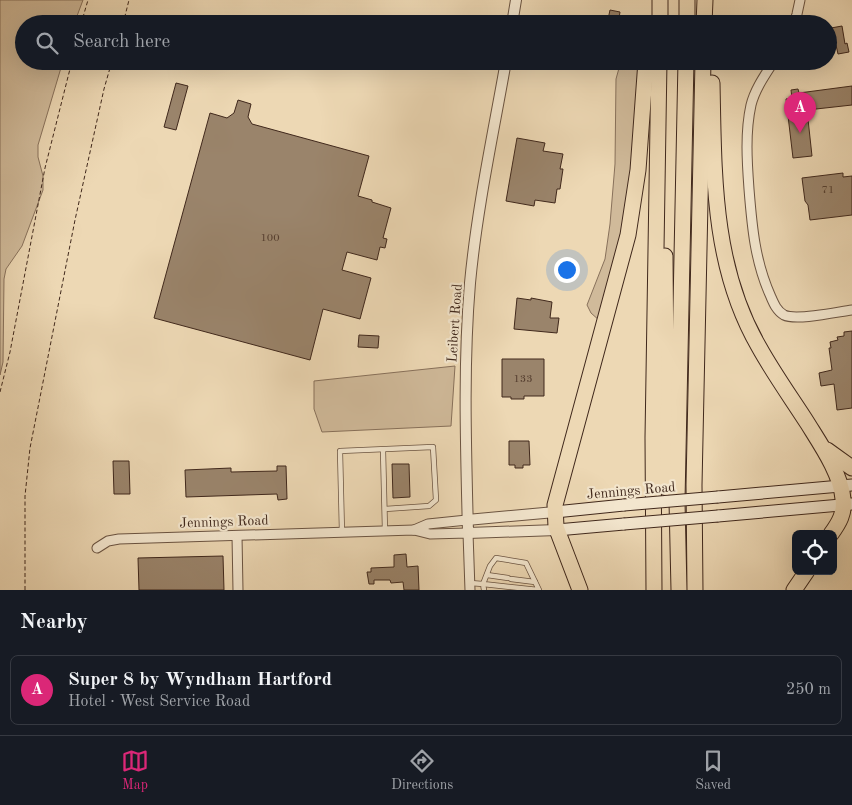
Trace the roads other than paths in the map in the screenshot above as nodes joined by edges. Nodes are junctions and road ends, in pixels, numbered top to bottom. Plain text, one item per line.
1 (516, 0) edge
2 (679, 0) edge
3 (687, 0) edge
4 (800, 0) edge
5 (660, 2) edge
6 (514, 15) edge
7 (655, 15) edge
8 (660, 15) edge
9 (678, 15) edge
10 (687, 15) edge
11 (797, 15) edge
12 (504, 70) edge
13 (645, 70) edge
14 (659, 70) edge
15 (678, 70) edge
16 (686, 70) edge
17 (703, 70) edge
18 (711, 70) edge
19 (768, 70) edge
20 (656, 210) junction
21 (852, 310) edge
22 (817, 438) junction
23 (384, 450) junction
24 (667, 454) junction
25 (852, 468) edge
26 (846, 486) edge
27 (848, 505) edge
28 (385, 509) junction
29 (555, 512) junction
30 (467, 520) junction
31 (414, 530) junction
32 (557, 530) junction
33 (833, 530) edge
34 (385, 531) junction
35 (342, 533) junction
36 (468, 534) junction
37 (237, 536) junction
38 (97, 548) dead end
39 (487, 575) junction
40 (804, 575) edge
41 (535, 582) junction
42 (470, 586) edge
43 (483, 587) edge
44 (238, 590) edge
45 (538, 590) edge
46 (580, 590) edge
47 (654, 590) edge
48 (669, 590) edge
49 (679, 590) edge
50 (695, 590) edge
51 (794, 590) edge

1 - 6 street
2 - 9 highway
3 - 10 highway
4 - 11 street
5 - 7 highway
5 - 8 highway
12 - 30 street, Leibert Road
13 - 29 highway
14 - 20 highway
15 - 24 highway
16 - 49 highway
17 - 50 highway
18 - 22 highway
19 - 21 street
20 - 24 highway
20 - 47 highway
22 - 25 highway
22 - 26 highway
23 - 28 lane
23 - 28 lane
23 - 35 lane
24 - 48 highway
26 - 27 highway
26 - 29 main road, Jennings Road, bridge
27 - 32 main road, Jennings Road, bridge
27 - 33 highway
28 - 34 lane
29 - 30 street, Jennings Road
29 - 32 highway
30 - 31 street, Jennings Road
30 - 36 street, Leibert Road
31 - 34 street, Jennings Road
31 - 36 street, Jennings Road
32 - 36 street, Jennings Road
32 - 46 highway
34 - 35 street, Jennings Road
35 - 37 street, Jennings Road
36 - 42 street, Leibert Road
37 - 38 street, Jennings Road
37 - 44 street
39 - 41 lane
39 - 41 lane
39 - 43 lane
40 - 51 highway
41 - 45 lane
42 - 43 lane
43 - 45 lane

